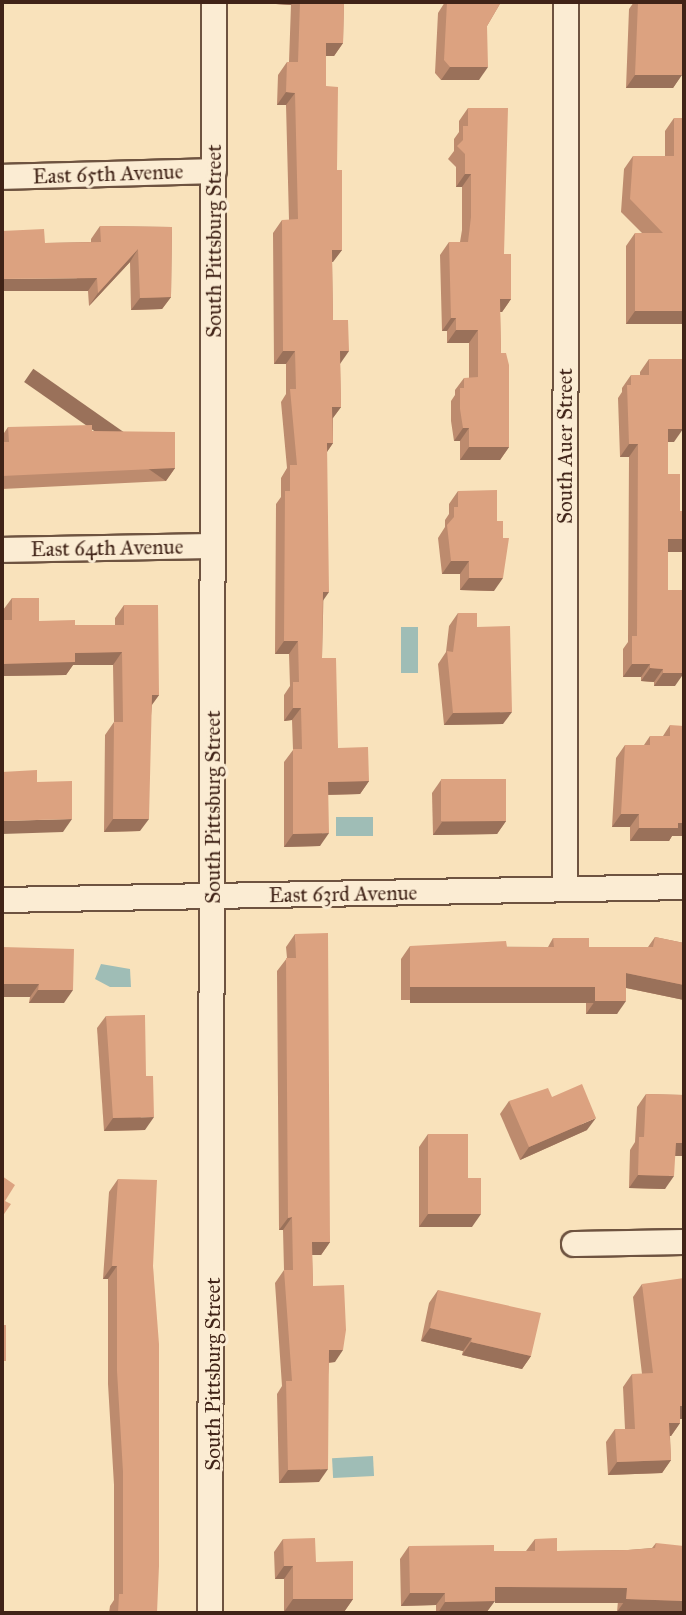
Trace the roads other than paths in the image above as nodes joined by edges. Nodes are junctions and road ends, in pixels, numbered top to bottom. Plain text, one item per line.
1 (214, 2) edge
2 (566, 2) edge
3 (214, 171) junction
4 (2, 177) edge
5 (212, 546) junction
6 (2, 550) edge
7 (684, 887) edge
8 (565, 889) junction
9 (214, 897) junction
10 (2, 900) edge
11 (684, 1242) edge
12 (574, 1244) dead end
13 (210, 1613) edge

1 - 3 street, South Pittsburg Street
2 - 8 street, South Auer Street
3 - 4 street, East 65th Avenue
3 - 5 street, South Pittsburg Street
5 - 6 street, East 64th Avenue
5 - 9 street, South Pittsburg Street
7 - 8 street, East 63rd Avenue
8 - 9 street, East 63rd Avenue
9 - 10 street, East 63rd Avenue
9 - 13 street, South Pittsburg Street
11 - 12 street

